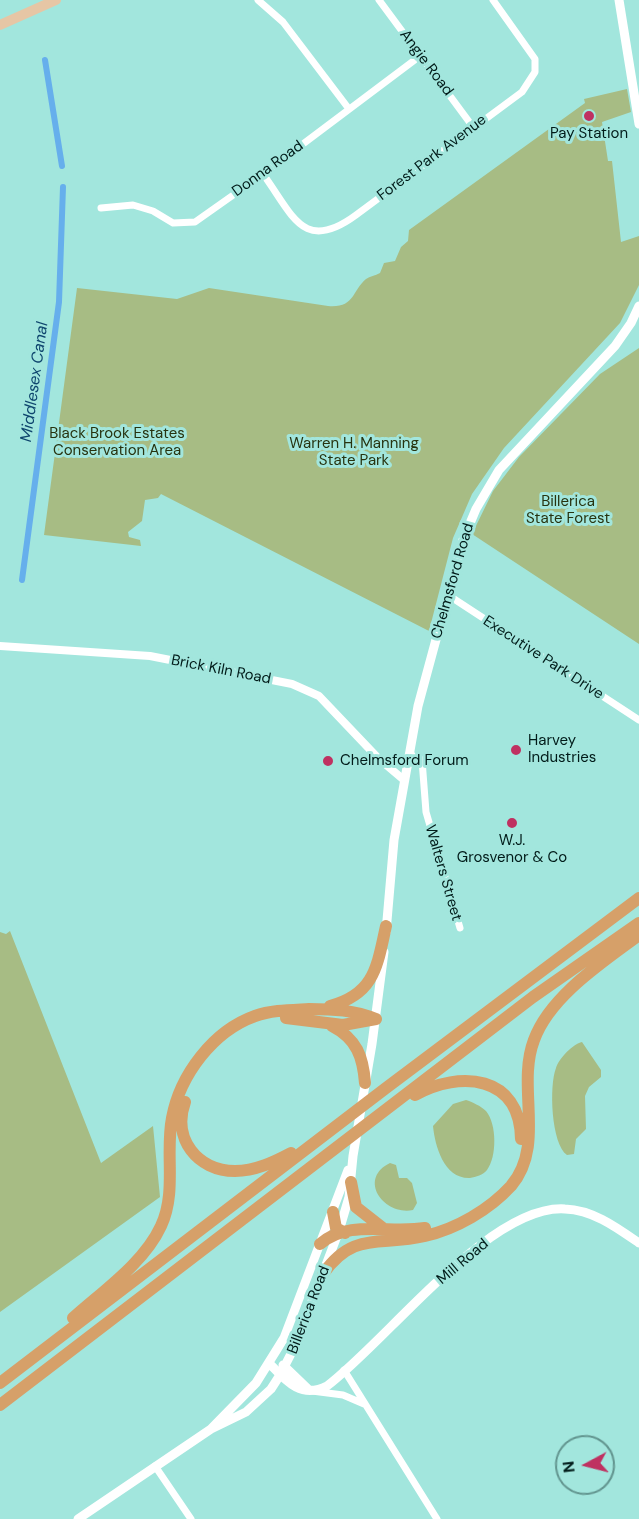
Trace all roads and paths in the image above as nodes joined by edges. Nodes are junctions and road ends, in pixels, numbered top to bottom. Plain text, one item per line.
1 (258, 0) edge
2 (379, 0) edge
3 (493, 0) edge
4 (619, 0) edge
5 (50, 1) edge
6 (0, 25) edge
7 (420, 56) junction
8 (349, 110) junction
9 (639, 124) edge
10 (473, 127) junction
11 (263, 174) junction
12 (101, 208) dead end
13 (639, 306) edge
14 (448, 596) junction
15 (0, 646) edge
16 (639, 720) edge
17 (409, 754) junction
18 (404, 780) junction
19 (394, 840) joint
20 (639, 898) edge
21 (639, 923) edge
22 (387, 926) junction
23 (460, 928) dead end
24 (639, 934) edge
25 (315, 1009) junction
26 (376, 1019) junction
27 (326, 1023) junction
28 (365, 1083) junction
29 (370, 1122) junction
30 (329, 1131) junction
31 (352, 1156) junction
32 (351, 1182) junction
33 (333, 1212) junction
34 (339, 1231) junction
35 (391, 1231) junction
36 (381, 1241) junction
37 (639, 1243) edge
38 (320, 1244) junction
39 (323, 1274) junction
40 (272, 1360) junction
41 (344, 1370) junction
42 (283, 1371) junction
43 (0, 1383) edge
44 (309, 1390) junction
45 (0, 1405) edge
46 (367, 1406) junction
47 (211, 1429) junction
48 (155, 1466) junction
49 (78, 1519) edge
50 (191, 1519) edge
51 (437, 1519) edge

1 - 8 street
2 - 7 street, Angie Road
3 - 10 street, Forest Park Avenue
4 - 9 main road
5 - 6 main road
7 - 8 street, Donna Road
7 - 10 street, Angie Road
8 - 11 street, Donna Road
10 - 11 street, Forest Park Avenue
11 - 12 street, Donna Road
13 - 14 main road, Chelmsford Road
14 - 16 street, Executive Park Drive
14 - 17 main road, Chelmsford Road
15 - 18 street, Brick Kiln Road
17 - 18 main road, Chelmsford Road
17 - 23 street, Walters Street
18 - 19 main road, Chelmsford Road
19 - 22 main road, Billerica Road
20 - 30 highway
21 - 29 highway
22 - 25 highway
22 - 26 main road, Billerica Road
24 - 36 highway
25 - 26 highway
25 - 43 highway
26 - 27 highway
26 - 28 main road, Billerica Road
27 - 28 highway
27 - 30 highway
28 - 31 main road, Billerica Road
29 - 35 highway
29 - 45 highway
30 - 43 highway
31 - 32 main road, Billerica Road
31 - 33 main road, Billerica Road
32 - 34 main road, Billerica Road
32 - 35 highway
33 - 34 highway
33 - 38 main road, Billerica Road
34 - 35 highway
34 - 36 highway
34 - 38 highway
34 - 39 main road, Billerica Road
36 - 39 highway
37 - 41 main road, Mill Road
38 - 40 main road, Billerica Road
39 - 42 main road, Billerica Road
40 - 42 main road
40 - 47 main road, Billerica Road
41 - 44 main road, Mill Road
41 - 46 street
42 - 44 main road
42 - 47 main road, Billerica Road
44 - 46 street
46 - 51 street
47 - 48 main road, Billerica Road
48 - 49 main road, Billerica Road
48 - 50 street

